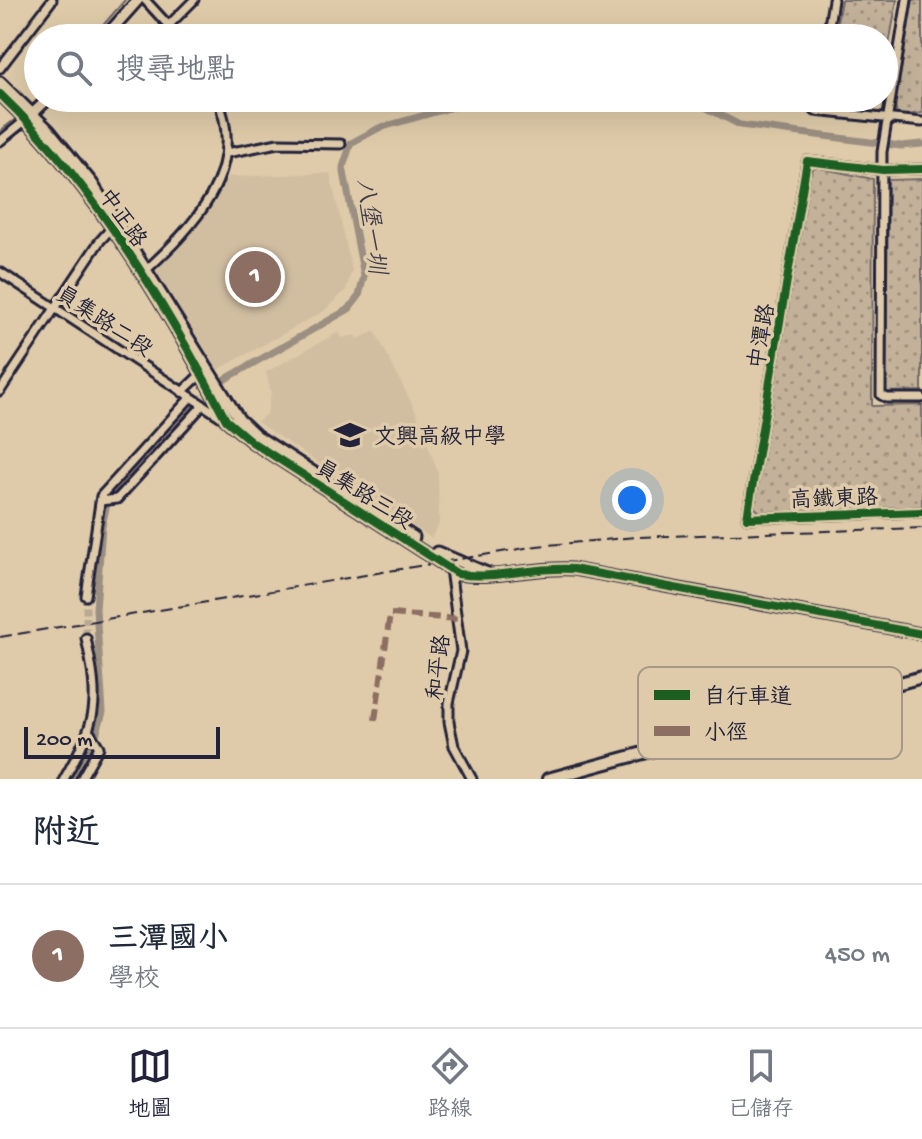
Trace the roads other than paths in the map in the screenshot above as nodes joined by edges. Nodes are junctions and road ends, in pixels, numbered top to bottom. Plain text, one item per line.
1 (52, 0) edge
2 (138, 0) edge
3 (145, 0) edge
4 (194, 0) edge
5 (833, 0) edge
6 (907, 0) edge
7 (34, 24) edge
8 (117, 24) edge
9 (170, 24) joint
10 (829, 24) edge
11 (24, 37) edge
12 (898, 54) edge
13 (0, 68) edge
14 (0, 82) edge
15 (0, 94) edge
16 (24, 110) edge
17 (26, 112) edge
18 (35, 112) edge
19 (220, 112) edge
20 (822, 112) edge
21 (888, 112) edge
22 (30, 117) junction
23 (887, 121) junction
24 (922, 122) edge
25 (0, 141) edge
26 (341, 144) dead end
27 (227, 153) junction
28 (922, 169) edge
29 (883, 170) junction
30 (115, 224) junction
31 (144, 271) junction
32 (0, 272) edge
33 (55, 310) junction
34 (206, 375) junction
35 (1, 386) edge
36 (182, 392) junction
37 (218, 394) junction
38 (190, 398) junction
39 (922, 398) edge
40 (203, 405) junction
41 (226, 420) junction
42 (256, 435) junction
43 (100, 501) junction
44 (922, 512) edge
45 (747, 518) joint
46 (442, 556) junction
47 (450, 569) junction
48 (492, 575) junction
49 (86, 596) tunnel mouth
50 (922, 634) edge
51 (86, 638) tunnel mouth
52 (922, 677) edge
53 (902, 682) edge
54 (90, 733) junction
55 (638, 754) edge
56 (64, 779) edge
57 (81, 779) edge
58 (472, 779) edge
59 (548, 779) edge

1 - 7 street
2 - 8 street
3 - 9 street
4 - 9 street
5 - 10 street
6 - 12 street
11 - 13 street
14 - 16 street, 中正路
15 - 22 street, 中正路
17 - 22 street, 中正路
18 - 22 street
19 - 27 street
20 - 23 street
21 - 23 street
22 - 25 street
22 - 30 street, 中正路
23 - 24 street
23 - 29 street
26 - 27 street
27 - 31 street
28 - 29 street
29 - 39 street
29 - 45 street, 中潭路
30 - 31 street, 中正路
30 - 33 street
31 - 34 street, 中正路
32 - 33 street, 員集路二段
33 - 35 street
33 - 36 street, 員集路二段
34 - 36 street
34 - 37 street, 中正路
36 - 38 street, 員集路二段
37 - 41 street
37 - 42 street
38 - 40 street, 員集路二段
38 - 43 street
40 - 41 street
40 - 43 street
41 - 42 street
41 - 47 street, 員集路三段
42 - 46 street, 員集路三段
43 - 49 street
44 - 45 street, 高鐵東路
46 - 47 street, 和平路
46 - 48 street, 員集路三段
47 - 48 street, 員集路三段
47 - 58 street, 和平路
48 - 50 street
51 - 54 street
52 - 53 main road
54 - 56 street
54 - 57 street
55 - 59 main road

